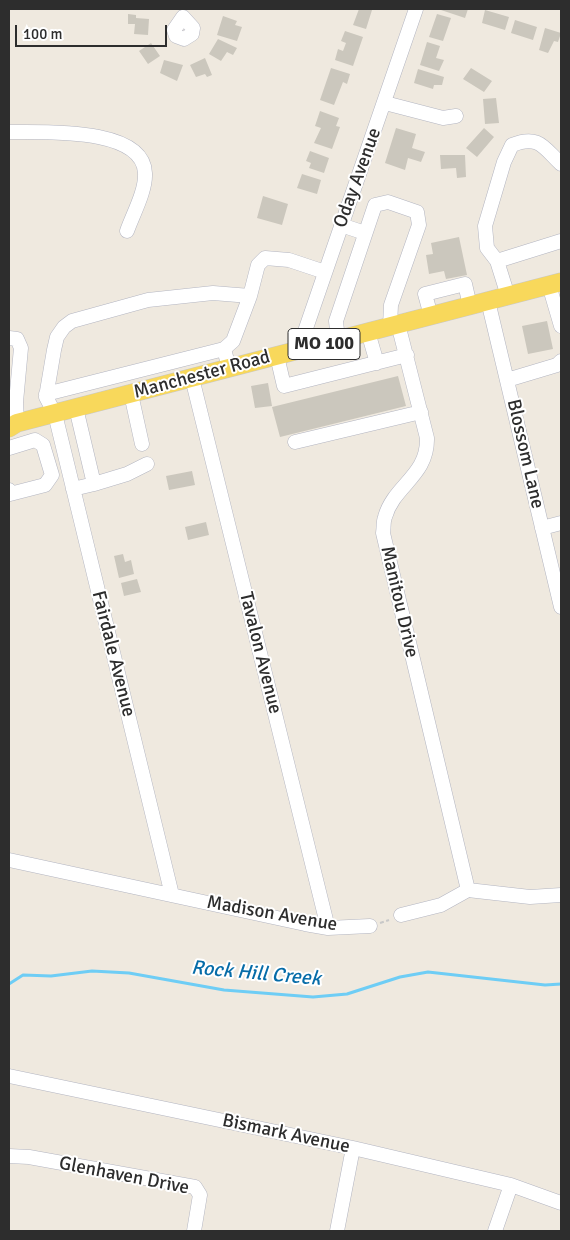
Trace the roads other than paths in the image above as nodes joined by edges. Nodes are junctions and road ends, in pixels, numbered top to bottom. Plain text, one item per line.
1 (416, 9) edge
2 (385, 103) junction
3 (456, 116) dead end
4 (9, 132) edge
5 (561, 164) edge
6 (341, 224) junction
7 (127, 231) dead end
8 (365, 234) junction
9 (561, 242) edge
10 (497, 261) junction
11 (325, 272) junction
12 (555, 283) edge
13 (250, 296) junction
14 (508, 296) junction
15 (488, 301) junction
16 (394, 325) junction
17 (561, 326) edge
18 (368, 332) junction
19 (9, 338) edge
20 (338, 340) junction
21 (306, 348) junction
22 (224, 349) junction
23 (407, 355) junction
24 (277, 356) junction
25 (561, 361) edge
26 (377, 363) junction
27 (229, 368) junction
28 (192, 378) junction
29 (507, 380) junction
30 (80, 385) junction
31 (46, 394) junction
32 (131, 394) junction
33 (82, 407) junction
34 (421, 412) junction
35 (55, 414) junction
36 (16, 423) edge
37 (39, 442) junction
38 (295, 442) dead end
39 (142, 444) dead end
40 (9, 448) edge
41 (147, 464) dead end
42 (94, 484) junction
43 (73, 489) junction
44 (9, 490) edge
45 (561, 523) edge
46 (542, 528) junction
47 (561, 607) edge
48 (9, 860) edge
49 (468, 890) junction
50 (172, 895) junction
51 (561, 895) edge
52 (401, 916) road end
53 (370, 926) road end
54 (328, 928) junction
55 (9, 1076) edge
56 (353, 1148) junction
57 (9, 1156) edge
58 (511, 1185) junction
59 (561, 1203) edge
60 (194, 1231) edge
61 (336, 1231) edge
62 (495, 1231) edge

1 - 2 street, Oday Avenue
2 - 3 street
2 - 6 street, Oday Avenue
4 - 7 street
5 - 10 street
6 - 8 street
6 - 11 street, Oday Avenue
8 - 16 street
8 - 20 street
9 - 10 street
10 - 14 street
11 - 13 street
11 - 21 street, Oday Avenue
12 - 14 main road, Manchester Road / MO 100
12 - 17 street
13 - 22 street
13 - 31 street
14 - 15 main road, Manchester Road / MO 100
15 - 16 main road, Manchester Road / MO 100
15 - 29 street, Blossom Lane
16 - 18 main road, Manchester Road / MO 100
16 - 23 street, Manitou Drive
18 - 20 main road, Manchester Road / MO 100
18 - 26 street
19 - 36 street
20 - 21 main road, Manchester Road / MO 100
21 - 24 main road, Manchester Road / MO 100
22 - 27 street
22 - 30 street
23 - 26 street
23 - 34 street, Manitou Drive
24 - 26 street
24 - 27 main road, Manchester Road / MO 100
25 - 29 street
27 - 28 main road, Manchester Road / MO 100
28 - 32 main road, Manchester Road / MO 100
28 - 54 street, Tavalon Avenue
29 - 46 street, Blossom Lane
30 - 31 street
30 - 33 street
31 - 35 street, Fairdale Avenue
32 - 33 main road, Manchester Road / MO 100
32 - 39 street
33 - 35 main road, Manchester Road / MO 100
33 - 42 street
34 - 38 street
34 - 49 street, Manitou Drive
35 - 36 main road, Manchester Road / MO 100
35 - 43 street, Fairdale Avenue
36 - 37 street
37 - 40 street
37 - 44 street
41 - 42 street
42 - 43 street
43 - 50 street, Fairdale Avenue
45 - 46 street
46 - 47 street, Blossom Lane
48 - 50 street, Madison Avenue
49 - 51 street
49 - 52 street
50 - 54 street, Madison Avenue
53 - 54 street, Madison Avenue
55 - 56 street, Bismark Avenue
56 - 58 street, Bismark Avenue
56 - 61 street
57 - 60 street, Glenhaven Drive
58 - 59 street, Bismark Avenue
58 - 62 street

